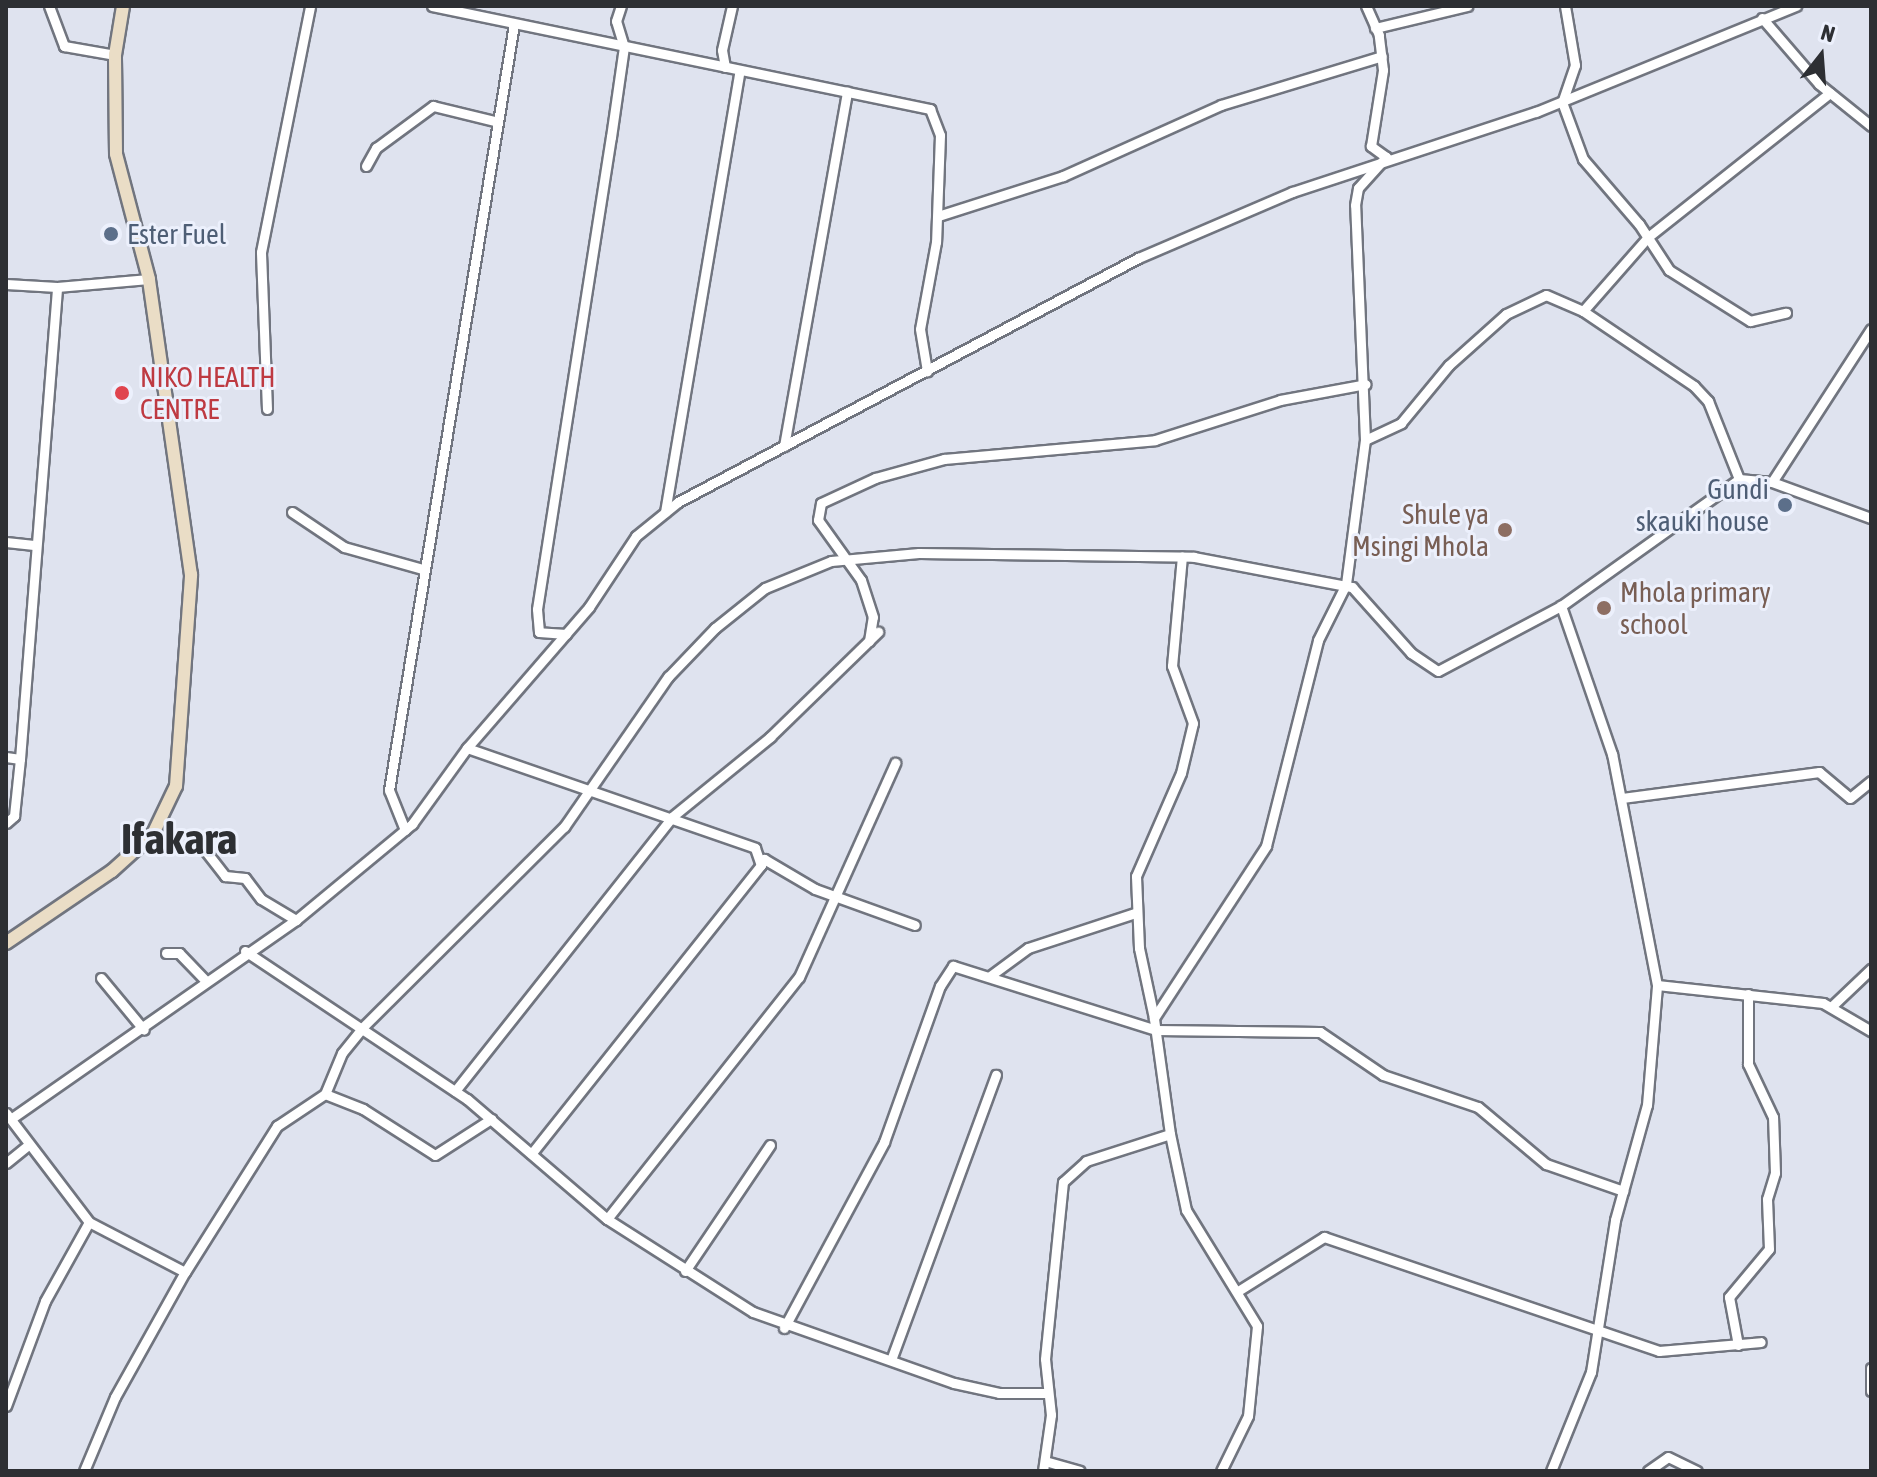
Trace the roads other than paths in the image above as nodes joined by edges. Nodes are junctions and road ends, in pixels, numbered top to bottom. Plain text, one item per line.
1 (49, 6) edge
2 (123, 6) edge
3 (310, 6) edge
4 (621, 6) edge
5 (732, 6) edge
6 (1366, 6) edge
7 (1467, 6) edge
8 (1565, 6) edge
9 (1796, 6) edge
10 (438, 7) edge
11 (1762, 18) junction
12 (514, 24) junction
13 (1375, 28) junction
14 (624, 47) junction
15 (115, 55) junction
16 (1382, 56) junction
17 (725, 67) junction
18 (740, 70) junction
19 (847, 92) junction
20 (1830, 93) junction
21 (1562, 102) junction
22 (498, 122) junction
23 (1871, 126) edge
24 (1386, 157) junction
25 (366, 166) dead end
26 (938, 216) junction
27 (1648, 237) junction
28 (149, 279) junction
29 (6, 284) edge
30 (57, 287) junction
31 (1583, 311) junction
32 (1786, 313) dead end
33 (1871, 329) edge
34 (927, 371) junction
35 (1366, 384) junction
36 (267, 409) dead end
37 (1365, 440) junction
38 (784, 446) junction
39 (1739, 479) junction
40 (1772, 482) junction
41 (292, 512) dead end
42 (665, 512) junction
43 (1871, 518) edge
44 (6, 542) edge
45 (34, 545) junction
46 (1182, 556) junction
47 (849, 559) junction
48 (423, 569) junction
49 (1346, 584) junction
50 (1561, 606) junction
51 (878, 632) dead end
52 (566, 634) junction
53 (869, 641) junction
54 (467, 748) junction
55 (6, 757) edge
56 (20, 759) junction
57 (895, 763) dead end
58 (1871, 781) edge
59 (590, 787) junction
60 (1622, 798) junction
61 (672, 817) junction
62 (6, 823) edge
63 (405, 830) junction
64 (197, 840) dead end
65 (761, 865) junction
66 (833, 895) junction
67 (1135, 913) junction
68 (296, 920) junction
69 (915, 925) dead end
70 (6, 943) edge
71 (245, 951) junction
72 (166, 953) dead end
73 (1871, 969) edge
74 (990, 976) junction
75 (101, 978) dead end
76 (206, 981) junction
77 (1657, 985) junction
78 (1748, 994) junction
79 (1832, 1006) junction
80 (1154, 1018) junction
81 (363, 1027) junction
82 (144, 1030) junction
83 (1156, 1030) junction
84 (1871, 1031) edge
85 (996, 1075) dead end
86 (455, 1091) junction
87 (325, 1094) junction
88 (9, 1116) edge
89 (491, 1119) junction
90 (1170, 1134) junction
91 (770, 1145) dead end
92 (27, 1146) junction
93 (531, 1154) junction
94 (6, 1163) edge
95 (1623, 1191) junction
96 (607, 1219) junction
97 (89, 1222) junction
98 (685, 1271) junction
99 (185, 1272) junction
100 (1238, 1291) junction
101 (784, 1328) junction
102 (1600, 1331) junction
103 (1761, 1342) dead end
104 (1738, 1345) junction
105 (891, 1360) junction
106 (1871, 1368) edge
107 (1871, 1391) edge
108 (1047, 1393) junction
109 (6, 1406) edge
110 (1044, 1466) edge
111 (84, 1471) edge
112 (1080, 1471) edge
113 (1221, 1471) edge
114 (1551, 1471) edge
115 (1648, 1471) edge
116 (1697, 1471) edge

1 - 15 street
2 - 15 main road
3 - 36 street
4 - 14 street
5 - 17 street
6 - 13 street
7 - 13 street
8 - 21 street
9 - 11 street
10 - 12 street
11 - 20 street
11 - 21 street
12 - 14 street
12 - 22 street
13 - 16 street
14 - 17 street
14 - 52 street
15 - 28 main road
16 - 24 street
16 - 26 street
17 - 18 street
18 - 19 street
18 - 42 street
19 - 26 street
19 - 38 street
20 - 23 street
20 - 27 street
21 - 24 street
21 - 27 street
22 - 25 street
22 - 48 street
24 - 34 street
24 - 35 street
26 - 34 street
27 - 31 street
27 - 32 street
28 - 30 street
28 - 70 main road
29 - 30 street
30 - 45 street
31 - 37 street
31 - 39 street
33 - 40 street
34 - 38 street
35 - 37 street
35 - 47 street
37 - 49 street
38 - 42 street
39 - 40 street
39 - 50 street
40 - 43 street
41 - 48 street
42 - 52 street
44 - 45 street
45 - 56 street
46 - 47 street
46 - 49 street
46 - 67 street
47 - 53 street
47 - 59 street
48 - 63 street
49 - 50 street
49 - 80 street
50 - 60 street
51 - 53 street
52 - 54 street
53 - 61 street
54 - 59 street
54 - 63 street
55 - 56 street
56 - 62 street
57 - 66 street
58 - 60 street
59 - 61 street
59 - 81 street
60 - 77 street
61 - 65 street
61 - 86 street
63 - 68 street
64 - 68 street
65 - 66 street
65 - 93 street
66 - 69 street
66 - 96 street
67 - 74 street
67 - 80 street
68 - 71 street
71 - 76 street
71 - 81 street
72 - 76 street
73 - 79 street
74 - 83 street
74 - 101 street
75 - 82 street
76 - 82 street
77 - 78 street
77 - 95 street
78 - 79 street
78 - 104 street
79 - 84 street
80 - 83 street
81 - 86 street
81 - 87 street
82 - 88 street
83 - 90 street
83 - 95 street
85 - 105 street
86 - 89 street
87 - 89 street
87 - 99 street
88 - 92 street
89 - 93 street
90 - 100 street
90 - 108 street
91 - 98 street
92 - 94 street
92 - 97 street
93 - 96 street
95 - 102 street
96 - 98 street
97 - 99 street
97 - 109 street
98 - 101 street
99 - 111 street
100 - 102 street
100 - 113 street
101 - 105 street
102 - 104 street
102 - 114 street
103 - 104 street
105 - 108 street
106 - 107 street
108 - 110 street
110 - 112 street
115 - 116 street

